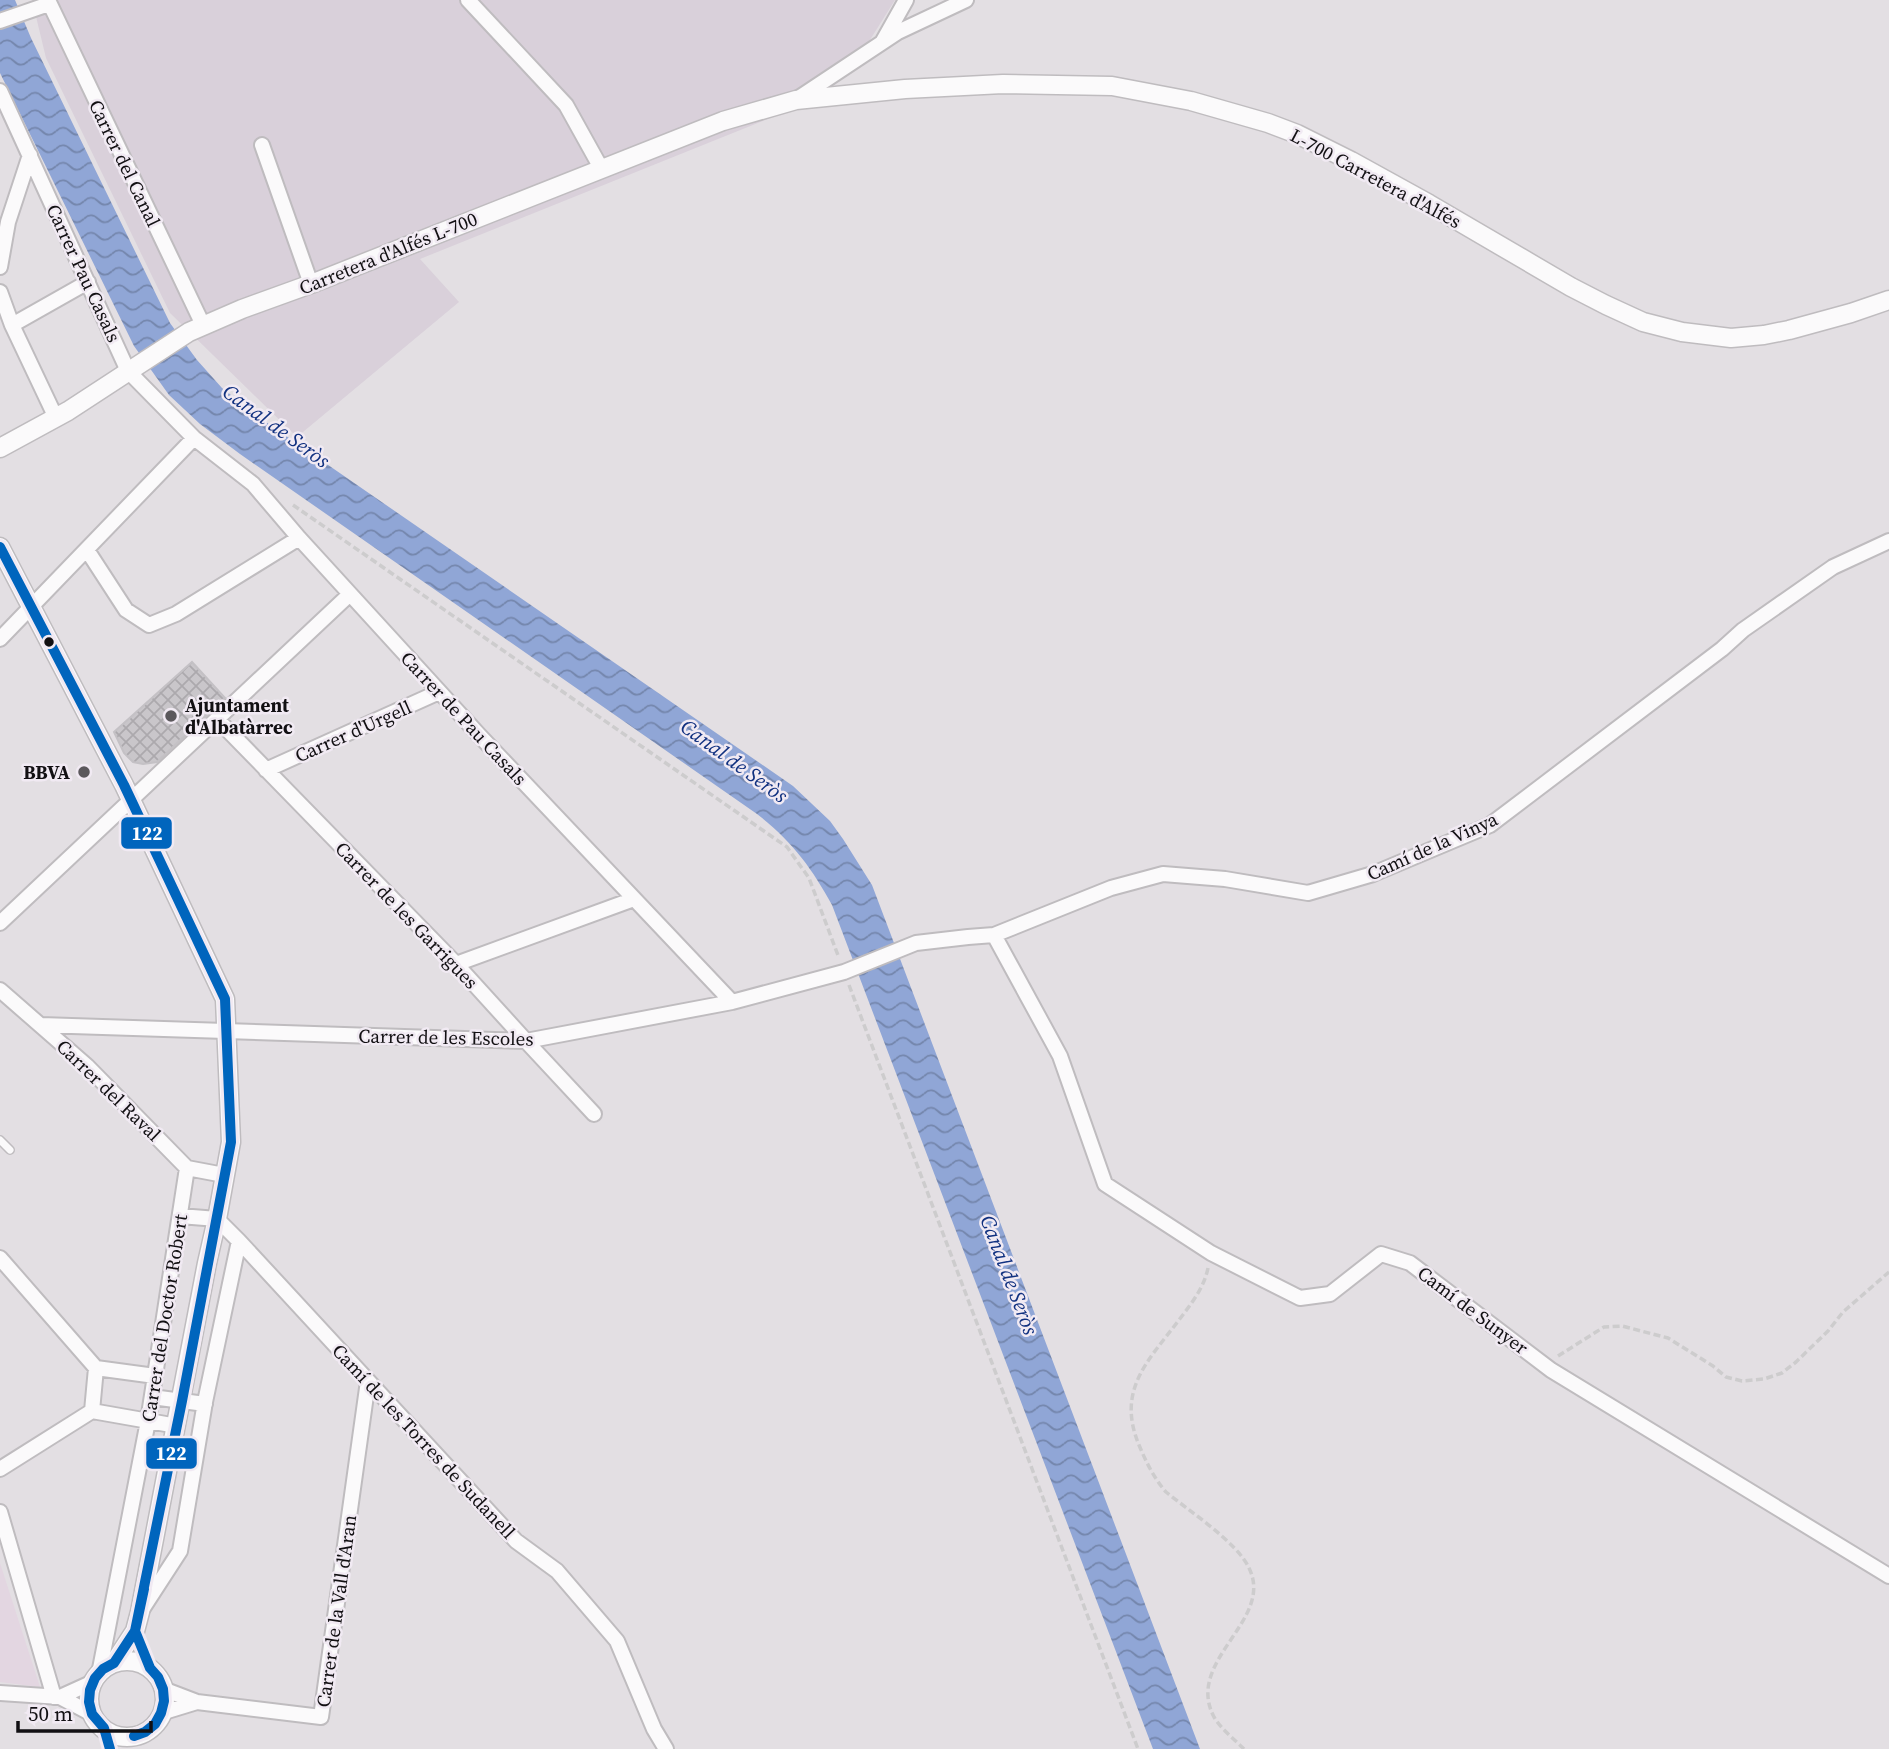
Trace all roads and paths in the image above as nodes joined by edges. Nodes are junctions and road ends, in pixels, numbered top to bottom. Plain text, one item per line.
1 (468, 0) edge
2 (906, 0) edge
3 (966, 0) edge
4 (48, 2) edge
5 (0, 22) edge
6 (882, 42) junction
7 (0, 91) edge
8 (796, 100) junction
9 (262, 145) dead end
10 (30, 156) junction
11 (601, 168) junction
12 (0, 267) edge
13 (88, 282) junction
14 (312, 284) junction
15 (0, 292) edge
16 (1889, 300) edge
17 (12, 325) junction
18 (196, 328) junction
19 (128, 371) junction
20 (56, 418) junction
21 (194, 438) junction
22 (0, 449) edge
23 (289, 502) dead end
24 (299, 538) junction
25 (1889, 541) edge
26 (0, 547) edge
27 (87, 550) junction
28 (350, 594) junction
29 (31, 608) junction
30 (0, 639) edge
31 (439, 692) junction
32 (217, 719) junction
33 (266, 770) junction
34 (131, 799) junction
35 (634, 899) junction
36 (0, 923) edge
37 (994, 935) junction
38 (456, 964) junction
39 (844, 972) junction
40 (0, 990) edge
41 (732, 1002) junction
42 (41, 1026) junction
43 (226, 1032) junction
44 (526, 1041) junction
45 (594, 1114) dead end
46 (0, 1140) edge
47 (10, 1150) dead end
48 (187, 1168) junction
49 (224, 1175) junction
50 (180, 1216) junction
51 (218, 1219) junction
52 (239, 1241) junction
53 (1211, 1253) junction
54 (0, 1258) edge
55 (1889, 1272) edge
56 (1545, 1365) junction
57 (96, 1368) junction
58 (155, 1376) junction
59 (368, 1381) junction
60 (152, 1397) junction
61 (182, 1401) junction
62 (205, 1404) junction
63 (92, 1411) junction
64 (148, 1421) junction
65 (177, 1426) junction
66 (0, 1469) edge
67 (0, 1512) edge
68 (1889, 1576) edge
69 (140, 1612) junction
70 (135, 1631) junction
71 (114, 1663) junction
72 (150, 1668) junction
73 (96, 1678) junction
74 (163, 1689) junction
75 (0, 1693) edge
76 (57, 1697) junction
77 (197, 1702) junction
78 (161, 1713) junction
79 (98, 1721) junction
80 (129, 1742) edge
81 (110, 1749) edge
82 (666, 1749) edge
83 (1138, 1749) edge
84 (1244, 1749) edge

1 - 11 street
2 - 6 street
3 - 6 street
4 - 5 street
4 - 18 street, Carrer del Canal
6 - 8 street
7 - 10 street, Carrer Pau Casals
8 - 11 street, Carretera d'Alfés L-700
8 - 16 street, L-700 Carretera d'Alfés
9 - 14 street
10 - 12 street
10 - 13 street, Carrer Pau Casals
11 - 14 street, Carretera d'Alfés L-700
13 - 17 street
13 - 19 street, Carrer Pau Casals
14 - 18 street, Carretera d'Alfés L-700
15 - 17 street
17 - 20 street
18 - 19 street, Carretera d'Alfés L-700
19 - 20 street, Carretera d'Alfés L-700
19 - 21 street, Carrer Pau Casals
20 - 22 street, Carretera d'Alfés L-700
21 - 24 street, Carrer de Pau Casals
21 - 27 street
23 - 39 path
24 - 27 street
24 - 28 street, Carrer de Pau Casals
25 - 37 street, Camí de la Vinya
26 - 29 street, Carrer del Doctor Robert
27 - 29 street
28 - 31 street, Carrer de Pau Casals
28 - 32 street
29 - 30 street
29 - 34 street, Carrer del Doctor Robert
31 - 33 street, Carrer d'Urgell
31 - 35 street, Carrer de Pau Casals
32 - 33 street, Carrer de les Garrigues
32 - 34 street
33 - 38 street, Carrer de les Garrigues
34 - 36 street
34 - 43 street, Carrer del Doctor Robert
35 - 38 street
35 - 41 street, Carrer de Pau Casals
37 - 39 street, Camí de la Vinya
37 - 53 street, Camí de Sunyer
38 - 44 street, Carrer de les Garrigues
39 - 41 street, Carrer de les Escoles
39 - 83 path
40 - 42 street, Carrer del Raval
41 - 44 street, Carrer de les Escoles
42 - 43 street, Carrer de les Escoles
42 - 48 street, Carrer del Raval
43 - 44 street, Carrer de les Escoles
43 - 49 street, Carrer del Doctor Robert
44 - 45 street, Carrer de les Garrigues
46 - 47 lane
48 - 49 street
48 - 50 street, Carrer del Doctor Robert
49 - 51 street, Carrer del Doctor Robert
50 - 51 street
50 - 58 street, Carrer del Doctor Robert
51 - 52 street, Carrer del Doctor Robert
51 - 61 street, Carrer del Doctor Robert
52 - 59 street, Camí de les Torres de Sudanell
52 - 62 street, Carrer del Doctor Robert
53 - 56 street, Camí de Sunyer
53 - 84 path
54 - 57 street
55 - 56 path
56 - 68 street, Camí de Sunyer
57 - 58 street
57 - 63 street
58 - 60 street, Carrer del Doctor Robert
59 - 77 street, Carrer de la Vall d'Aran
59 - 82 street, Camí de les Torres de Sudanell
60 - 61 street
60 - 64 street, Carrer del Doctor Robert
61 - 62 street
61 - 65 street, Carrer del Doctor Robert
62 - 69 street, Carrer del Doctor Robert
63 - 64 street
63 - 66 street
64 - 65 street
64 - 73 street, Carrer del Doctor Robert
65 - 69 street, Carrer del Doctor Robert
67 - 76 street
69 - 70 street, Carrer del Doctor Robert
70 - 71 street, Carrer del Doctor Robert
70 - 72 street
71 - 72 street
71 - 73 street
72 - 74 street
73 - 76 street
73 - 79 street
74 - 77 street, Carrer de la Vall d'Aran
74 - 78 street
75 - 76 street
76 - 79 street
77 - 78 street, Carrer de la Vall d'Aran
78 - 80 street
79 - 80 street
79 - 81 street

